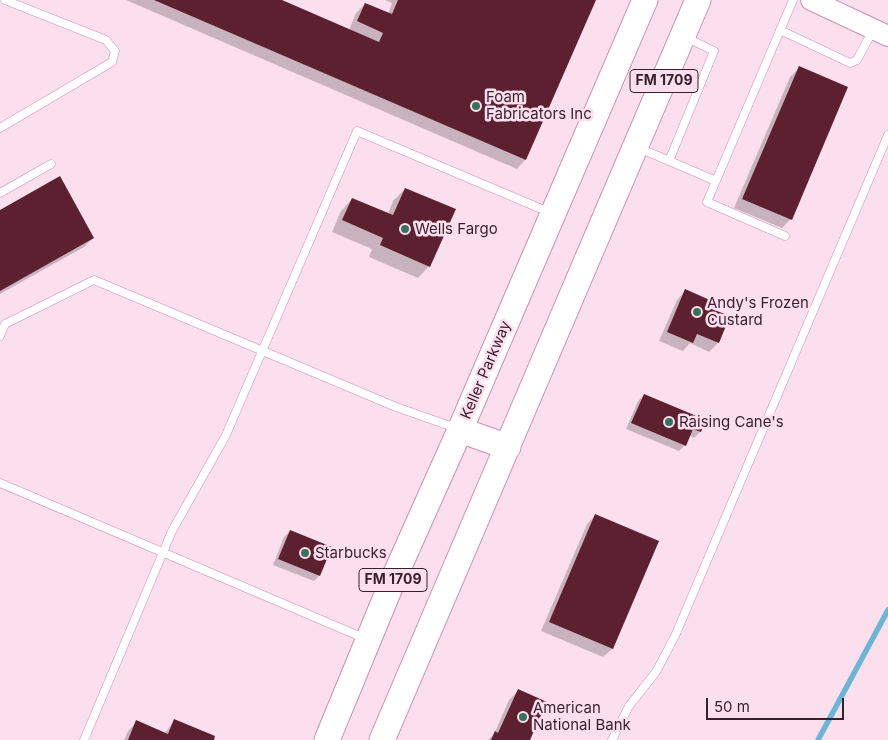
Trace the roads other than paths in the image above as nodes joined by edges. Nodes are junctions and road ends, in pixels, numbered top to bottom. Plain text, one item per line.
1 (5, 0) edge
2 (645, 0) edge
3 (698, 0) edge
4 (793, 0) edge
5 (811, 0) edge
6 (780, 30) junction
7 (881, 32) edge
8 (683, 36) junction
9 (0, 128) edge
10 (888, 135) edge
11 (636, 147) junction
12 (669, 161) junction
13 (51, 164) dead end
14 (716, 180) junction
15 (0, 194) edge
16 (553, 214) junction
17 (785, 236) dead end
18 (0, 336) edge
19 (262, 351) junction
20 (460, 430) junction
21 (508, 447) junction
22 (0, 483) edge
23 (163, 552) junction
24 (368, 639) junction
25 (84, 740) edge
26 (326, 740) edge
27 (382, 740) edge
28 (612, 740) edge

1 - 9 lane
2 - 16 main road, Keller Parkway / FM 1709
3 - 8 main road, FM 1709
4 - 6 lane
5 - 7 street
6 - 7 lane
6 - 14 lane
8 - 11 main road, FM 1709
8 - 12 lane
10 - 28 lane
11 - 12 lane
11 - 21 main road, FM 1709
12 - 14 lane
13 - 15 lane
14 - 17 lane
16 - 19 lane
16 - 20 main road, Keller Parkway / FM 1709
18 - 19 lane
19 - 20 lane
19 - 23 lane
20 - 21 main road
20 - 24 main road, Keller Parkway / FM 1709
21 - 27 main road, FM 1709
22 - 23 lane
23 - 24 lane
23 - 25 lane
24 - 26 main road, Keller Parkway / FM 1709

